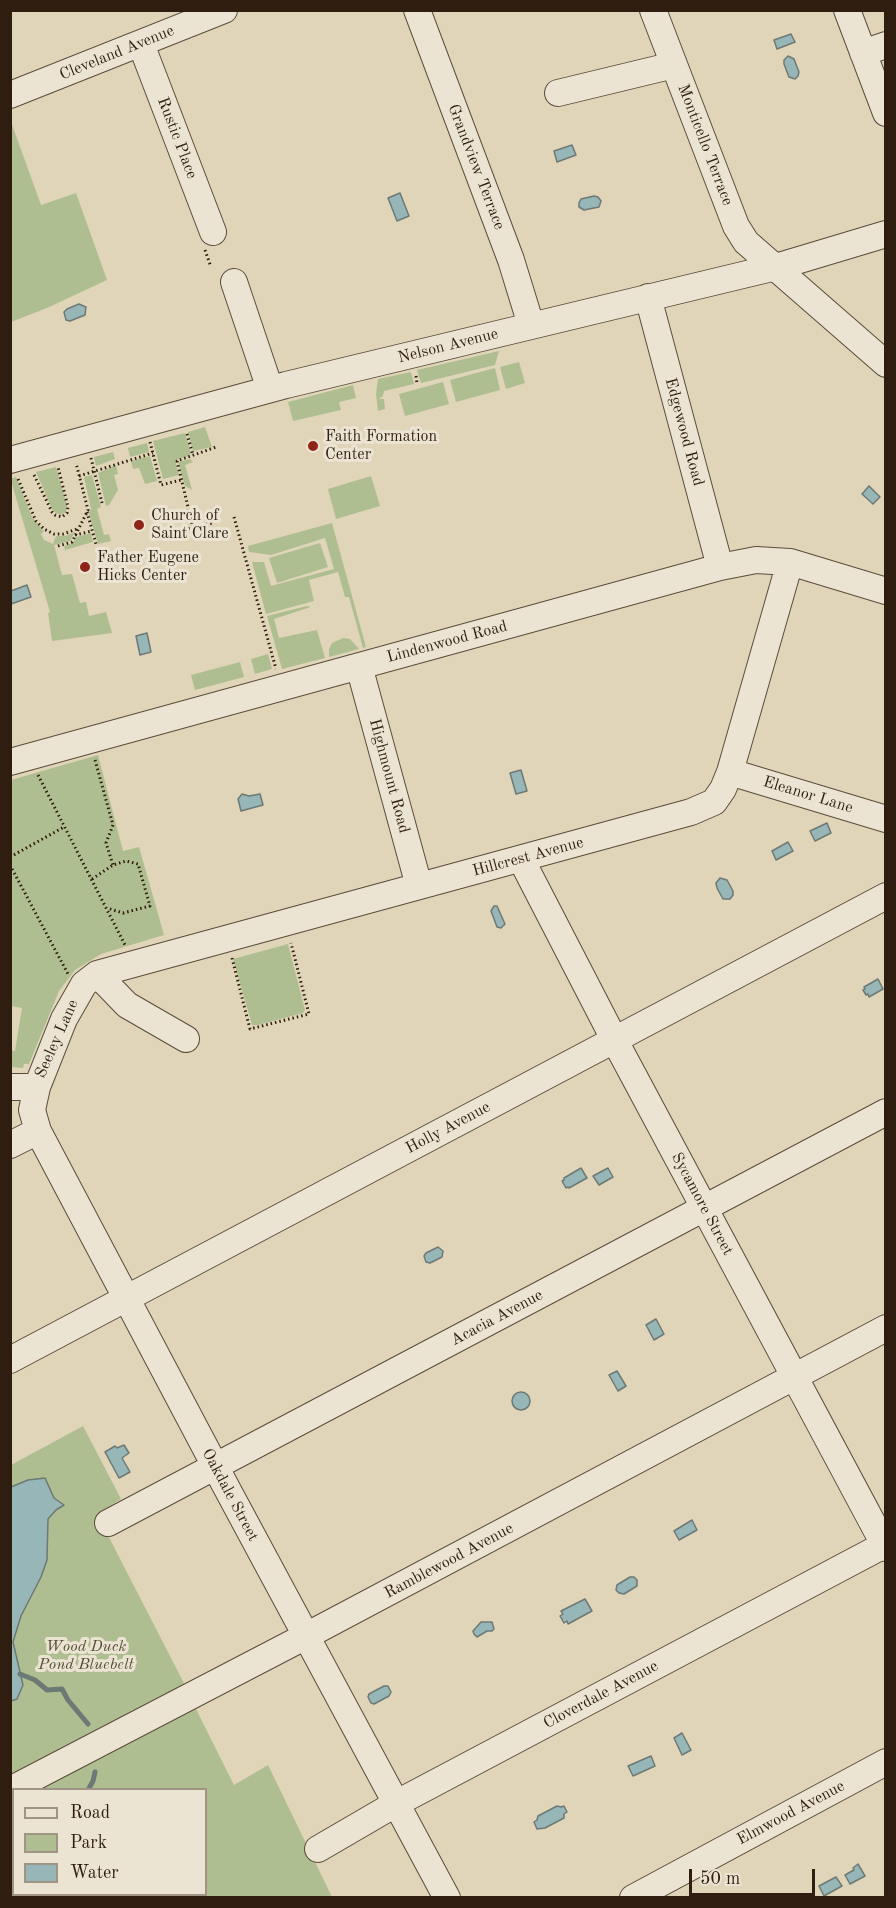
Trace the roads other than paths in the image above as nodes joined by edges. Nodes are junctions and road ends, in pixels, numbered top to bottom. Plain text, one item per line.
1 (224, 10) edge
2 (417, 10) edge
3 (653, 10) edge
4 (847, 10) edge
5 (165, 22) edge
6 (141, 44) junction
7 (874, 49) edge
8 (674, 65) junction
9 (558, 93) dead end
10 (10, 95) edge
11 (885, 112) edge
12 (885, 234) edge
13 (209, 241) road end
14 (776, 267) junction
15 (234, 282) dead end
16 (648, 297) junction
17 (531, 326) junction
18 (885, 364) edge
19 (270, 389) junction
20 (20, 469) edge
21 (790, 562) junction
22 (720, 567) junction
23 (885, 591) edge
24 (359, 666) junction
25 (10, 762) edge
26 (730, 772) junction
27 (884, 812) edge
28 (521, 859) junction
29 (419, 886) junction
30 (885, 896) edge
31 (97, 974) junction
32 (186, 1039) dead end
33 (614, 1039) junction
34 (10, 1087) edge
35 (37, 1087) junction
36 (885, 1112) edge
37 (38, 1131) junction
38 (10, 1145) edge
39 (704, 1208) junction
40 (126, 1298) junction
41 (885, 1328) edge
42 (10, 1360) edge
43 (794, 1376) junction
44 (215, 1467) junction
45 (108, 1523) dead end
46 (885, 1546) edge
47 (306, 1636) junction
48 (885, 1762) edge
49 (14, 1788) edge
50 (397, 1803) junction
51 (318, 1849) dead end
52 (447, 1898) edge
53 (633, 1898) edge

1 - 5 street, Cleveland Avenue
2 - 17 street, Grandview Terrace
3 - 8 street, Monticello Terrace
4 - 7 street
5 - 6 street, Cleveland Avenue
6 - 10 street, Cleveland Avenue
6 - 13 street, Rustic Place
7 - 11 street
8 - 9 street
8 - 14 street, Monticello Terrace
12 - 14 street, Nelson Avenue
14 - 16 street, Nelson Avenue
14 - 18 street, Monticello Terrace
15 - 19 street
16 - 17 street, Nelson Avenue
16 - 22 street, Edgewood Road
17 - 19 street, Nelson Avenue
19 - 20 street, Nelson Avenue
21 - 22 street, Lindenwood Road
21 - 23 street, Lindenwood Road
21 - 26 street, Hillcrest Avenue
22 - 24 street, Lindenwood Road
24 - 25 street, Lindenwood Road
24 - 29 street, Highmount Road
26 - 27 street, Eleanor Lane
26 - 28 street, Hillcrest Avenue
28 - 29 street, Hillcrest Avenue
28 - 33 street, Sycamore Street
29 - 31 street, Hillcrest Avenue
30 - 33 street, Holly Avenue
31 - 32 street
31 - 35 street, Seeley Lane
33 - 39 street, Sycamore Street
33 - 40 street, Holly Avenue
34 - 35 street, Seeley Lane
35 - 37 street, Oakdale Street
36 - 39 street, Acacia Avenue
37 - 38 street
37 - 40 street, Oakdale Street
39 - 43 street, Sycamore Street
39 - 44 street, Acacia Avenue
40 - 42 street, Holly Avenue
40 - 44 street, Oakdale Street
41 - 43 street, Ramblewood Avenue
43 - 46 street, Sycamore Street
43 - 47 street, Ramblewood Avenue
44 - 45 street, Acacia Avenue
44 - 47 street, Oakdale Street
46 - 50 street, Cloverdale Avenue
47 - 49 street, Ramblewood Avenue
47 - 50 street, Oakdale Street
48 - 53 street, Elmwood Avenue
50 - 51 street, Cloverdale Avenue
50 - 52 street, Oakdale Street

